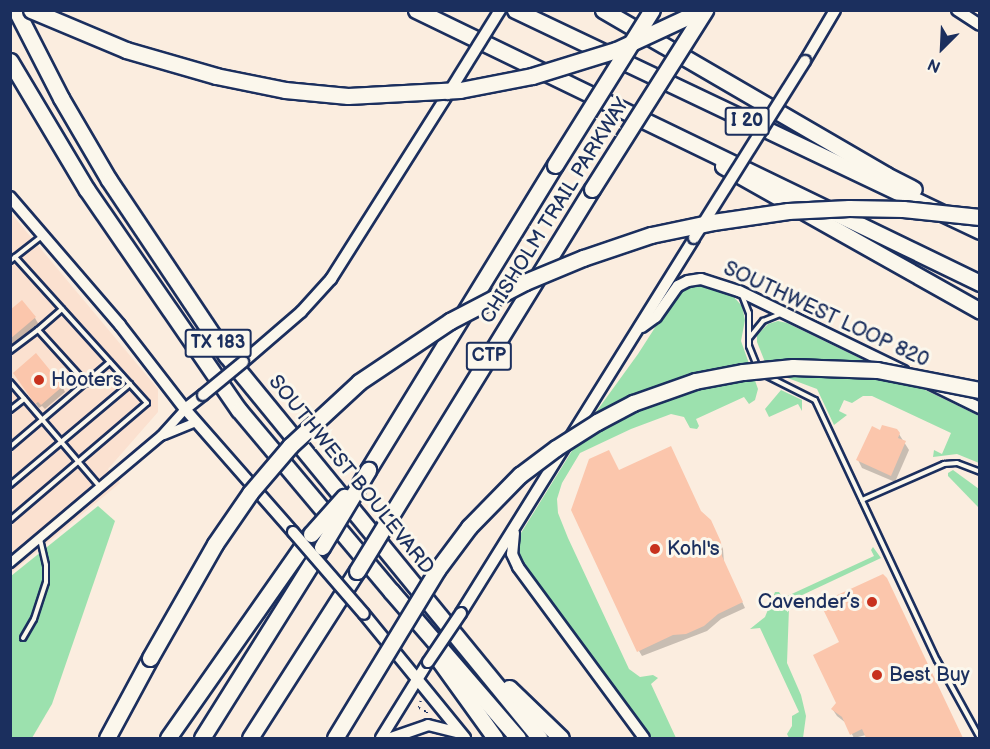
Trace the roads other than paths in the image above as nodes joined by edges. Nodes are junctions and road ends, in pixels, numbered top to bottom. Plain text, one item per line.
1 (16, 10) edge
2 (31, 10) edge
3 (416, 10) edge
4 (500, 10) edge
5 (515, 10) edge
6 (603, 10) edge
7 (652, 10) edge
8 (704, 10) edge
9 (835, 10) edge
10 (957, 10) edge
11 (966, 14) edge
12 (980, 25) edge
13 (10, 61) edge
14 (709, 150) junction
15 (10, 197) edge
16 (980, 217) edge
17 (980, 230) edge
18 (44, 235) junction
19 (15, 257) junction
20 (10, 261) edge
21 (980, 282) edge
22 (739, 291) junction
23 (62, 309) junction
24 (980, 311) edge
25 (786, 313) junction
26 (38, 330) junction
27 (637, 331) junction
28 (749, 338) junction
29 (10, 351) edge
30 (110, 362) junction
31 (10, 382) edge
32 (86, 383) junction
33 (130, 384) junction
34 (980, 390) edge
35 (24, 399) junction
36 (980, 408) edge
37 (185, 409) junction
38 (10, 410) edge
39 (43, 420) junction
40 (197, 423) junction
41 (161, 436) junction
42 (62, 442) junction
43 (10, 447) edge
44 (80, 463) junction
45 (368, 470) junction
46 (980, 472) edge
47 (10, 485) edge
48 (100, 487) junction
49 (862, 500) junction
50 (10, 520) edge
51 (515, 526) junction
52 (40, 538) junction
53 (10, 563) edge
54 (391, 591) junction
55 (23, 638) dead end
56 (464, 644) junction
57 (417, 679) junction
58 (463, 736) edge
59 (252, 737) edge
60 (106, 738) edge
61 (168, 738) edge
62 (202, 738) edge
63 (335, 738) edge
64 (381, 738) edge
65 (391, 738) edge
66 (495, 738) edge
67 (518, 738) edge
68 (540, 738) edge
69 (561, 738) edge
70 (645, 738) edge
71 (980, 738) edge

1 - 56 highway, SOUTHWEST BOULEVARD / TX 183
2 - 8 highway, bridge
3 - 14 highway, I 20
4 - 37 main road, bridge
5 - 17 highway, I 20
6 - 17 highway
7 - 45 highway, CHISHOLM TRAIL PARKWAY / CTP, bridge
8 - 59 highway, CHISHOLM TRAIL PARKWAY / CTP, bridge
9 - 27 main road, bridge
10 - 11 main road
11 - 12 main road
13 - 54 highway, TX 183
14 - 21 highway, I 20
14 - 24 highway
15 - 18 main road
16 - 60 highway, bridge
18 - 19 lane
18 - 37 main road
19 - 20 lane
19 - 23 lane
22 - 25 main road, SOUTHWEST LOOP 820
22 - 27 main road, SOUTHWEST LOOP 820
22 - 28 lane
23 - 26 lane
23 - 30 lane
25 - 28 lane
25 - 36 main road, SOUTHWEST LOOP 820
26 - 29 lane
26 - 32 lane
27 - 51 main road
28 - 49 lane
30 - 32 lane
30 - 33 lane
31 - 35 lane
32 - 39 lane
33 - 42 lane
33 - 44 lane
34 - 63 highway, bridge
35 - 38 lane
35 - 39 lane
37 - 40 main road
37 - 41 street
39 - 42 lane
39 - 43 lane
40 - 41 street
40 - 57 main road, bridge
41 - 48 street
42 - 44 lane
42 - 47 lane
44 - 48 lane
44 - 50 lane
45 - 61 highway, bridge
45 - 62 highway, CHISHOLM TRAIL PARKWAY / CTP, bridge
46 - 49 lane
48 - 52 street
49 - 71 lane
51 - 57 main road, bridge
51 - 70 main road
52 - 53 street
52 - 55 lane
54 - 66 highway
54 - 67 highway, TX 183
56 - 68 highway, SOUTHWEST BOULEVARD / TX 183
56 - 69 highway
57 - 58 main road
57 - 64 main road
58 - 65 main road

